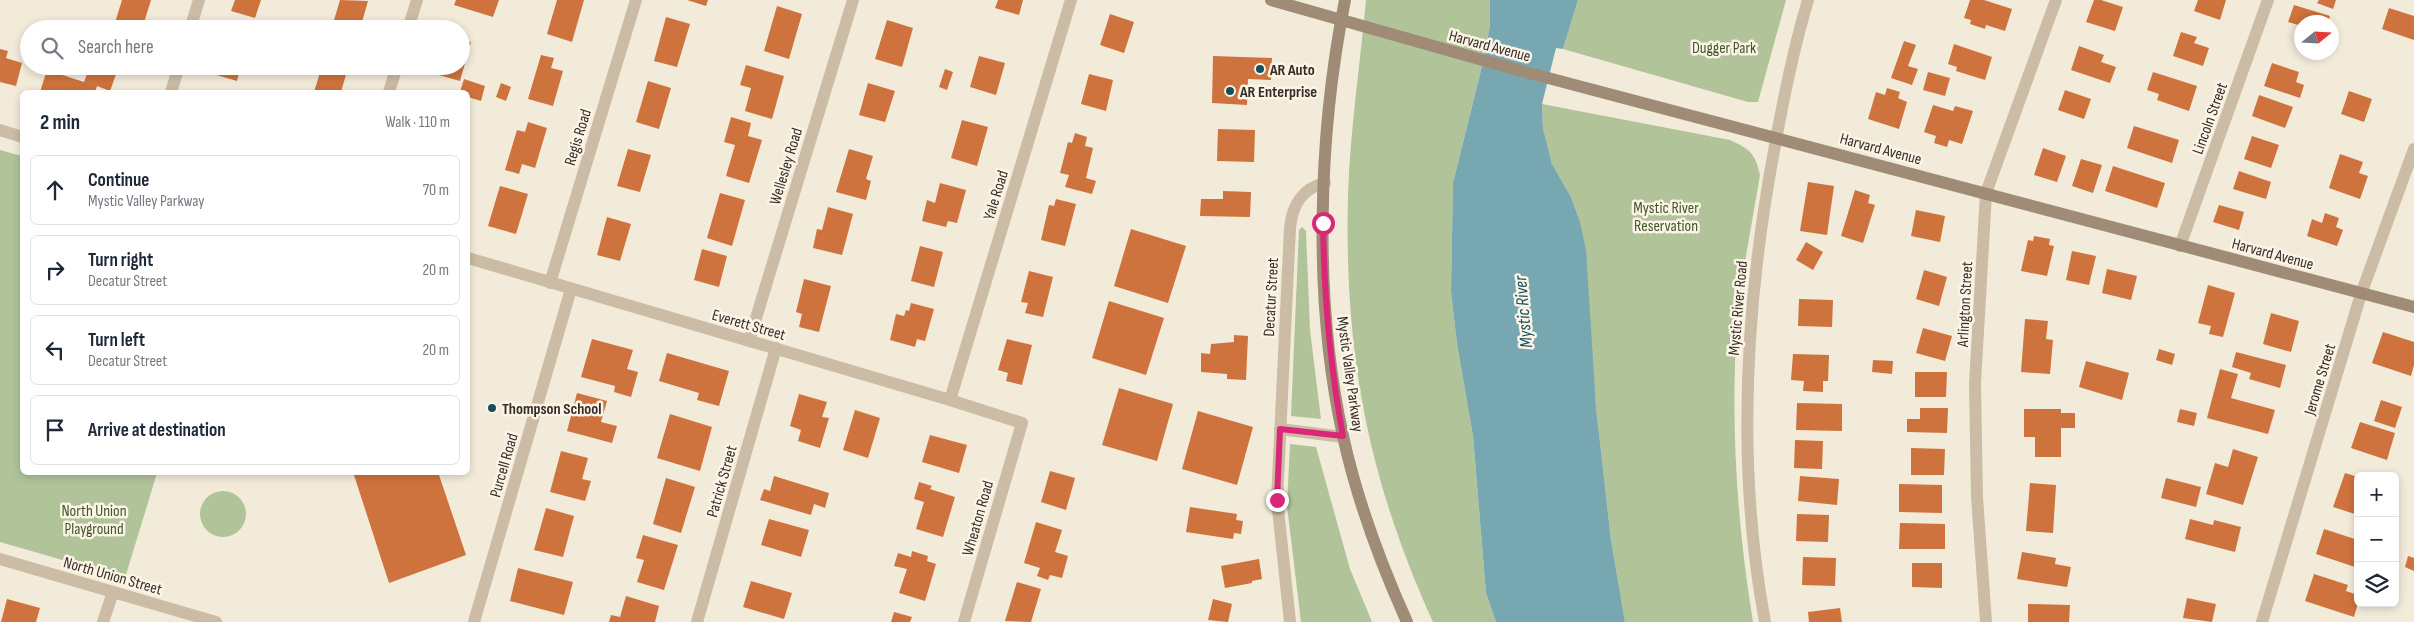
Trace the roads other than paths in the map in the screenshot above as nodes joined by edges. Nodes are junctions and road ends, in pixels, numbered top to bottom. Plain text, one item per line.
1 (199, 0) edge
2 (417, 0) edge
3 (636, 0) edge
4 (853, 0) edge
5 (1070, 0) edge
6 (1271, 0) edge
7 (1345, 0) edge
8 (1808, 0) edge
9 (2056, 0) edge
10 (2268, 0) edge
11 (193, 20) edge
12 (411, 20) edge
13 (1341, 21) junction
14 (177, 75) edge
15 (394, 75) edge
16 (173, 90) edge
17 (390, 90) edge
18 (0, 130) edge
19 (20, 136) edge
20 (1776, 138) junction
21 (2414, 149) edge
22 (1324, 183) junction
23 (1986, 193) junction
24 (2180, 246) junction
25 (470, 259) edge
26 (550, 283) junction
27 (571, 289) junction
28 (2361, 294) junction
29 (2414, 307) edge
30 (749, 341) junction
31 (776, 348) junction
32 (950, 400) junction
33 (1022, 423) joint
34 (1280, 429) junction
35 (1343, 436) junction
36 (0, 559) edge
37 (113, 592) junction
38 (103, 622) edge
39 (216, 622) edge
40 (474, 622) edge
41 (697, 622) edge
42 (964, 622) edge
43 (1290, 622) edge
44 (1407, 622) edge
45 (1765, 622) edge
46 (1986, 622) edge
47 (2262, 622) edge

1 - 11 street
2 - 12 street
3 - 26 street, Regis Road
4 - 30 street, Wellesley Road
5 - 32 street, Yale Road
6 - 13 street, Harvard Avenue
7 - 13 street, Mystic Valley Parkway
8 - 20 street, Mystic River Road
9 - 23 street, Arlington Street
10 - 24 street, Lincoln Street
13 - 20 street, Harvard Avenue
13 - 22 street, Mystic Valley Parkway
14 - 16 street
15 - 17 street
18 - 19 street
20 - 23 street, Harvard Avenue
20 - 45 street, Mystic River Road
21 - 28 street, Jerome Street
22 - 34 street, Decatur Street
22 - 35 street, Mystic Valley Parkway
23 - 24 street, Harvard Avenue
23 - 46 street, Arlington Street
24 - 28 street, Harvard Avenue
25 - 26 street, Everett Street
26 - 27 street, Everett Street
27 - 30 street, Everett Street
27 - 40 street, Purcell Road
28 - 29 street, Harvard Avenue
28 - 47 street, Jerome Street
30 - 31 street, Everett Street
31 - 32 street, Everett Street
31 - 41 street, Patrick Street
32 - 33 street, Everett Street
33 - 42 street, Wheaton Road
34 - 35 street
34 - 43 street, Decatur Street
35 - 44 street, Mystic Valley Parkway
36 - 37 street, North Union Street
37 - 38 street
37 - 39 street, North Union Street

